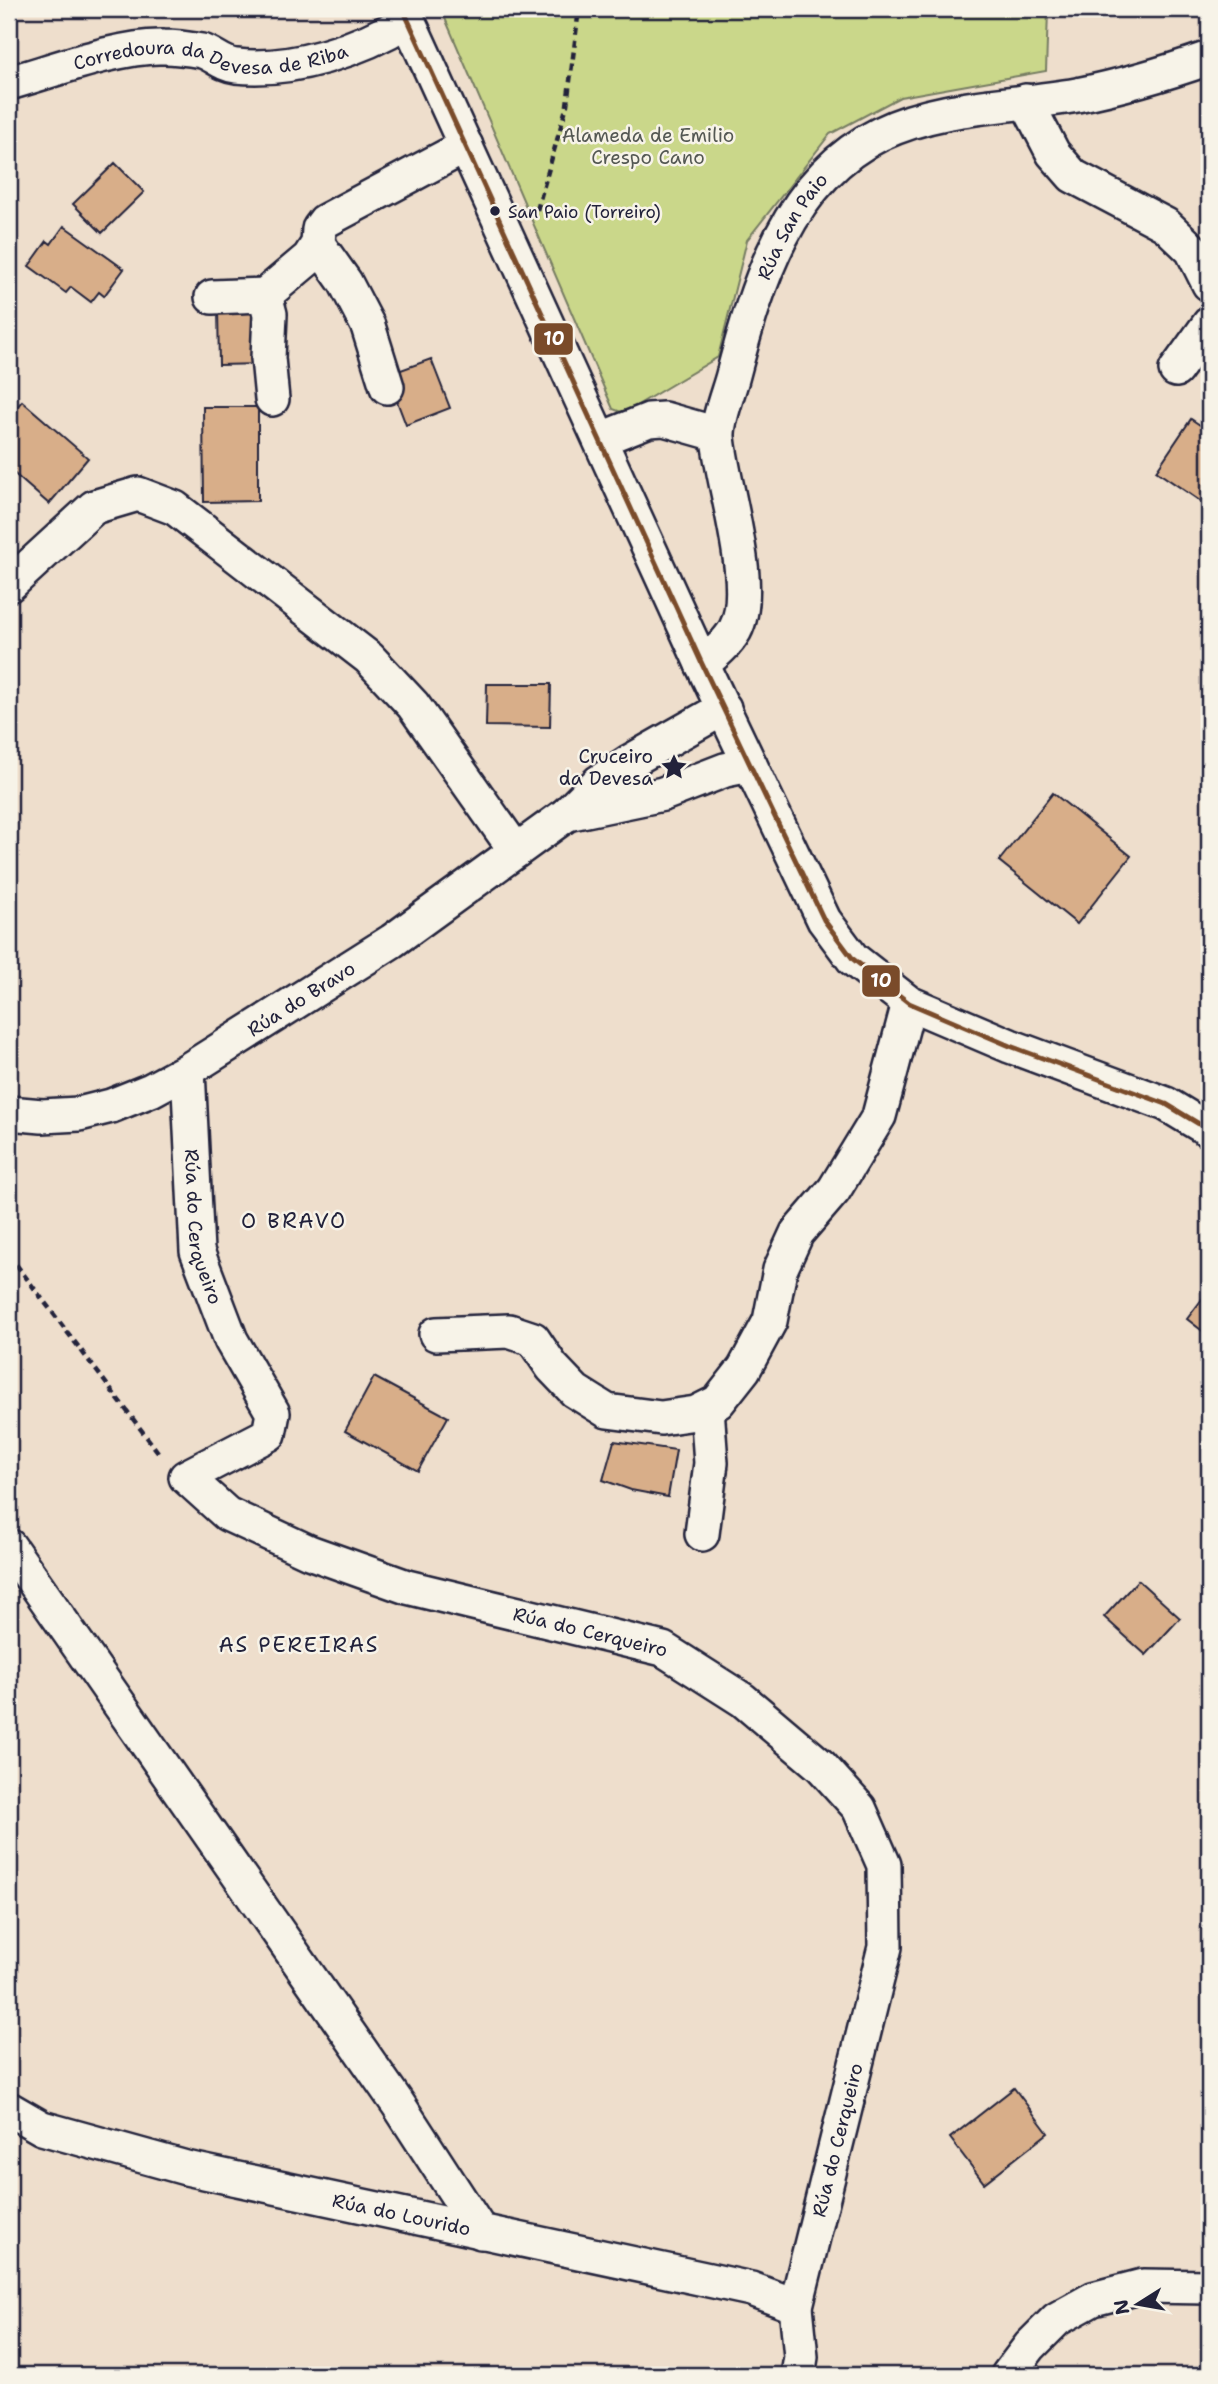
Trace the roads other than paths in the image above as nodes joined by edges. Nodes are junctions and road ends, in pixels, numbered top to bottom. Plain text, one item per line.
1 (405, 14) edge
2 (1209, 58) edge
3 (9, 83) edge
4 (1026, 101) junction
5 (466, 146) junction
6 (318, 244) junction
7 (1209, 284) edge
8 (265, 295) junction
9 (212, 297) dead end
10 (1209, 324) edge
11 (1176, 370) dead end
12 (387, 387) dead end
13 (272, 399) dead end
14 (718, 434) junction
15 (601, 439) junction
16 (9, 585) edge
17 (702, 664) junction
18 (724, 708) junction
19 (750, 765) junction
20 (567, 814) junction
21 (516, 851) junction
22 (909, 1003) junction
23 (188, 1070) junction
24 (9, 1113) edge
25 (1209, 1130) edge
26 (436, 1334) dead end
27 (706, 1408) junction
28 (17, 1532) edge
29 (702, 1534) dead end
30 (9, 2109) edge
31 (481, 2232) junction
32 (1209, 2287) edge
33 (796, 2306) junction
34 (798, 2375) edge
35 (1008, 2375) edge

1 - 3 street, Corredoura da Devesa de Riba
1 - 5 street
2 - 4 street, Rúa San Paio
4 - 7 street
4 - 14 street, Rúa San Paio
5 - 6 street
5 - 15 street
6 - 8 street
6 - 12 street
8 - 9 street
8 - 13 street
10 - 11 street
14 - 15 street
14 - 17 street, Rúa San Paio
15 - 17 street
16 - 21 street
17 - 18 street
18 - 19 street
18 - 20 street, Rúa do Bravo
19 - 20 street, Rúa do Bravo
19 - 22 street
20 - 21 street, Rúa do Bravo
21 - 23 street, Rúa do Bravo
22 - 25 street
22 - 27 street
23 - 24 street, Rúa do Bravo
23 - 33 street, Rúa do Cerqueiro
26 - 27 street
27 - 29 street
28 - 31 street
30 - 31 street, Rúa do Lourido
31 - 33 street, Rúa do Lourido
32 - 35 street
33 - 34 street, Rúa do Cerqueiro

